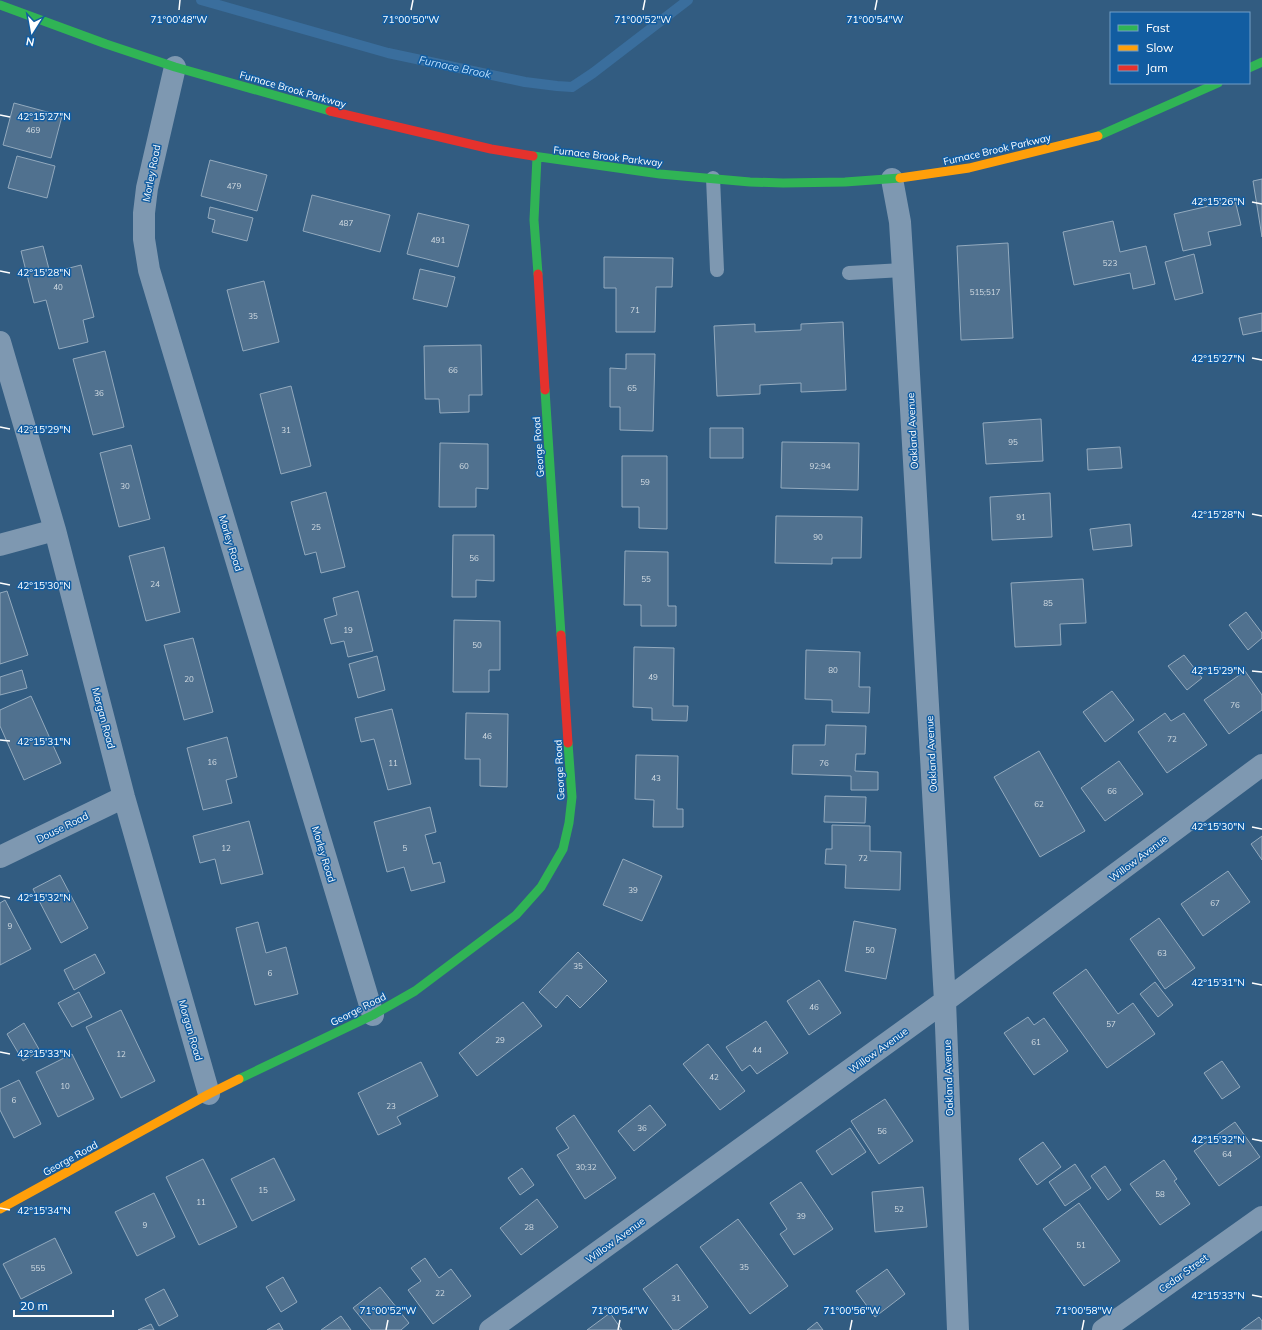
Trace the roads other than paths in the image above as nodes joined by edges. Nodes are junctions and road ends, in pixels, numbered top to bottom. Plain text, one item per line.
1 (0, 5) edge
2 (1262, 62) edge
3 (175, 67) junction
4 (1250, 68) edge
5 (1216, 84) edge
6 (537, 157) junction
7 (713, 178) junction
8 (892, 179) junction
9 (717, 270) dead end
10 (903, 270) junction
11 (849, 273) dead end
12 (0, 342) edge
13 (55, 530) junction
14 (0, 545) edge
15 (1262, 765) edge
16 (124, 797) junction
17 (0, 857) edge
18 (945, 1001) junction
19 (373, 1015) junction
20 (209, 1094) junction
21 (0, 1209) edge
22 (1262, 1217) edge
23 (490, 1330) edge
24 (958, 1330) edge
25 (1103, 1330) edge

1 - 3 street, Furnace Brook Parkway
2 - 4 street
3 - 6 street, Furnace Brook Parkway
3 - 19 street, Morley Road
5 - 8 street, Furnace Brook Parkway
6 - 7 street, Furnace Brook Parkway
6 - 19 street, George Road
7 - 8 street, Furnace Brook Parkway
7 - 9 lane
8 - 10 street, Oakland Avenue
10 - 11 lane
10 - 18 street, Oakland Avenue
12 - 13 street, Morgan Road
13 - 14 street
13 - 16 street, Morgan Road
15 - 18 street, Willow Avenue
16 - 17 street, Douse Road
16 - 20 street, Morgan Road
18 - 23 street, Willow Avenue
18 - 24 street, Oakland Avenue
19 - 20 street, George Road
20 - 21 street, George Road
22 - 25 street, Cedar Street

